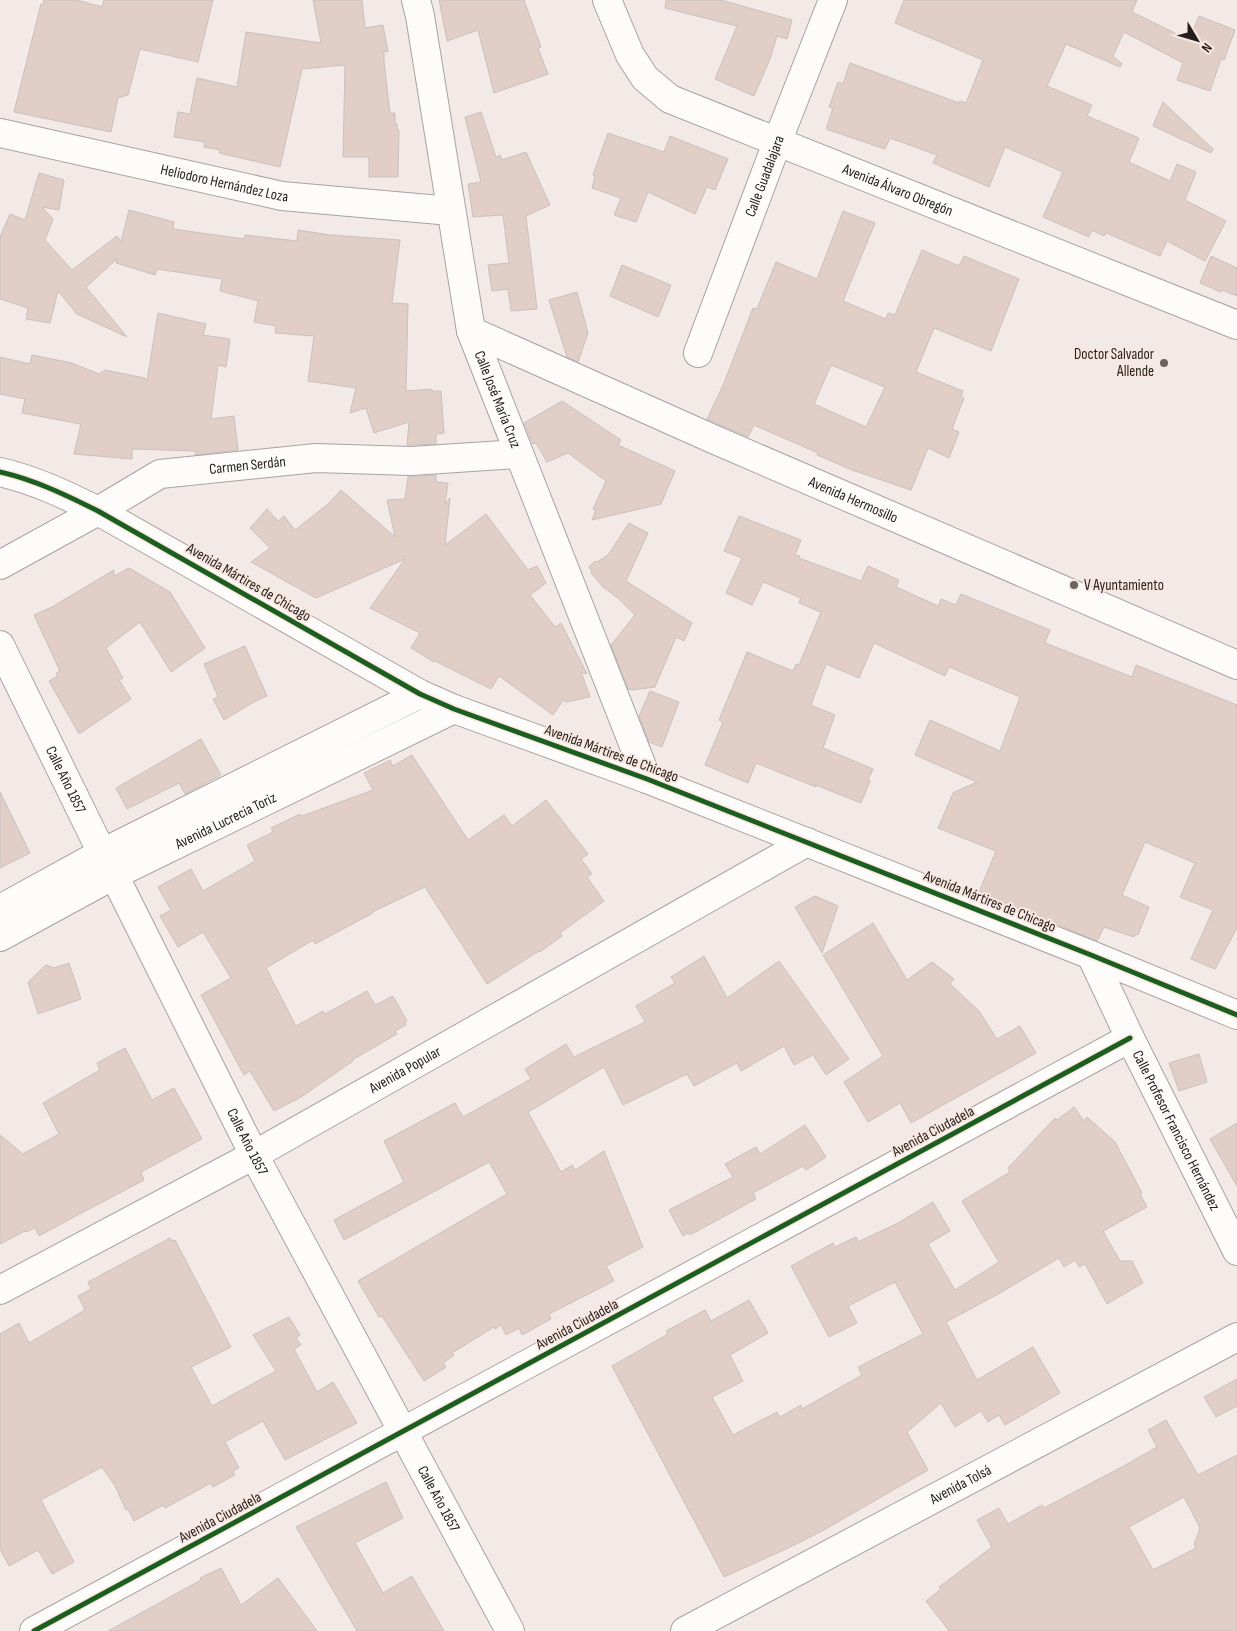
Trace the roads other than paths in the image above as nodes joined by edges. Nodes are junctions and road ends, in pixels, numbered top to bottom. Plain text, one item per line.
1 (416, 0) edge
2 (607, 0) edge
3 (833, 0) edge
4 (0, 134) edge
5 (778, 140) junction
6 (451, 211) junction
7 (1237, 325) edge
8 (471, 331) junction
9 (698, 353) dead end
10 (519, 454) junction
11 (0, 472) edge
12 (98, 511) junction
13 (0, 565) edge
14 (0, 645) edge
15 (1237, 665) edge
16 (420, 694) junction
17 (454, 709) junction
18 (647, 779) junction
19 (807, 842) junction
20 (108, 864) junction
21 (0, 908) edge
22 (0, 937) edge
23 (1091, 955) junction
24 (1237, 1016) edge
25 (1130, 1038) junction
26 (254, 1155) junction
27 (1237, 1251) edge
28 (0, 1290) edge
29 (1237, 1337) edge
30 (404, 1432) junction
31 (34, 1631) edge
32 (510, 1631) edge
33 (685, 1631) edge

1 - 6 street, Calle José María Cruz
2 - 5 street, Avenida Álvaro Obregón
3 - 5 street, Calle Guadalajara
4 - 6 street, Heliodoro Hernández Loza
5 - 7 street, Avenida Álvaro Obregón
5 - 9 street, Calle Guadalajara
6 - 8 street, Calle José María Cruz
8 - 10 street, Calle José María Cruz
8 - 15 street, Avenida Hermosillo
10 - 12 street, Carmen Serdán
10 - 18 street, Calle José María Cruz
11 - 12 street, Avenida Mártires de Chicago
12 - 13 street, Carmen Serdán
12 - 16 street, Avenida Mártires de Chicago
14 - 20 street, Calle Año 1857
16 - 17 street, Avenida Mártires de Chicago
16 - 20 street, Avenida Lucrecia Toriz
17 - 18 street, Avenida Mártires de Chicago
17 - 20 street, Avenida Lucrecia Toriz
18 - 19 street, Avenida Mártires de Chicago
19 - 23 street, Avenida Mártires de Chicago
19 - 26 street, Avenida Popular
20 - 21 street, Avenida Lucrecia Toriz
20 - 22 street, Avenida Lucrecia Toriz
20 - 26 street, Calle Año 1857
23 - 24 street, Avenida Mártires de Chicago
23 - 25 street, Calle Profesor Francisco Hernández
25 - 27 street, Calle Profesor Francisco Hernández
25 - 30 street, Avenida Ciudadela
26 - 28 street, Avenida Popular
26 - 30 street, Calle Año 1857
29 - 33 street, Avenida Tolsá
30 - 31 street, Avenida Ciudadela
30 - 32 street, Calle Año 1857

